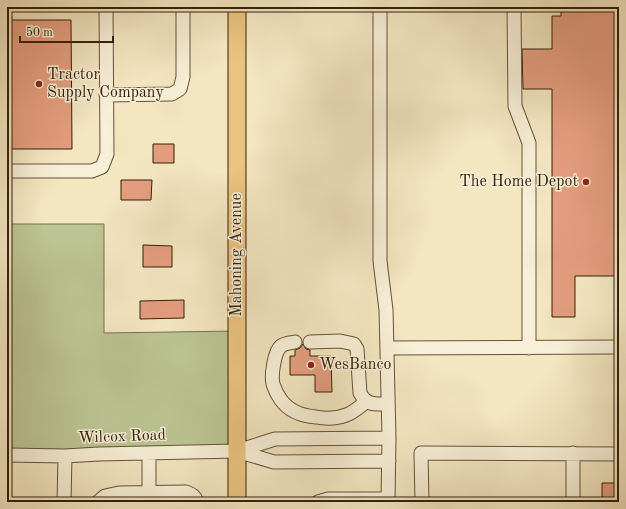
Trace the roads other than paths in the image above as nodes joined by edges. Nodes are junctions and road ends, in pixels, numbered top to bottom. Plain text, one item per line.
1 (106, 7) edge
2 (183, 7) edge
3 (237, 7) edge
4 (380, 7) edge
5 (514, 7) edge
6 (106, 95) junction
7 (7, 171) edge
8 (295, 342) dead end
9 (310, 342) dead end
10 (619, 347) edge
11 (387, 348) junction
12 (529, 348) junction
13 (366, 402) junction
14 (388, 404) junction
15 (389, 438) junction
16 (237, 451) junction
17 (573, 453) junction
18 (149, 454) junction
19 (619, 454) edge
20 (7, 455) edge
21 (66, 456) junction
22 (389, 461) junction
23 (148, 493) junction
24 (388, 500) edge
25 (64, 502) edge
26 (98, 502) edge
27 (197, 502) edge
28 (237, 502) edge
29 (318, 502) edge
30 (422, 502) edge
31 (573, 502) edge

1 - 6 street
2 - 6 street
3 - 16 main road, Mahoning Avenue
4 - 11 street
5 - 12 street
6 - 7 street
8 - 13 street
9 - 13 street
10 - 12 street
11 - 12 street
11 - 14 street
13 - 14 street
14 - 15 street
15 - 16 street
15 - 22 street
16 - 18 street, Wilcox Road
16 - 22 street
16 - 28 main road, Mahoning Avenue
17 - 19 street
17 - 30 street
17 - 31 street
18 - 21 street, Wilcox Road
18 - 23 street
20 - 21 street, Wilcox Road
21 - 25 street
22 - 24 street
23 - 26 street
23 - 27 street
24 - 29 street

